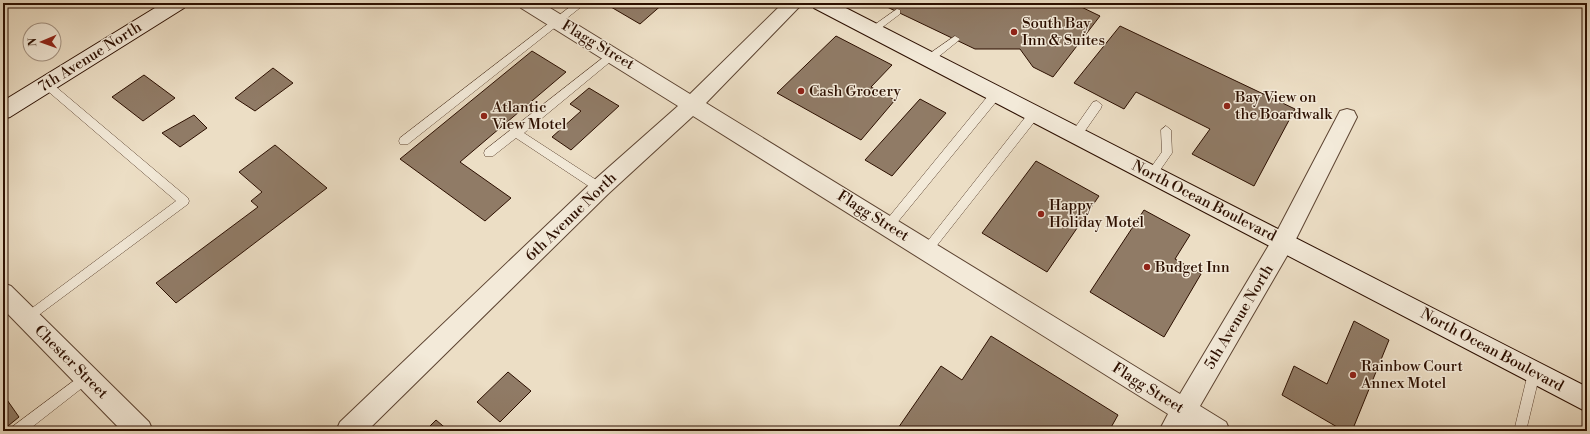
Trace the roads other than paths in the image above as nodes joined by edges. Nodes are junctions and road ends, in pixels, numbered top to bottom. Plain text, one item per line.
1 (177, 3) edge
2 (528, 3) edge
3 (581, 3) edge
4 (794, 3) edge
5 (820, 3) edge
6 (897, 12) dead end
7 (558, 21) junction
8 (873, 30) junction
9 (955, 39) dead end
10 (613, 54) junction
11 (929, 59) junction
12 (46, 84) junction
13 (996, 94) junction
14 (693, 104) junction
15 (1098, 105) dead end
16 (3, 111) edge
17 (1035, 113) junction
18 (1347, 117) dead end
19 (1166, 130) dead end
20 (516, 133) junction
21 (1076, 135) junction
22 (404, 141) dead end
23 (490, 153) dead end
24 (1152, 173) junction
25 (600, 188) junction
26 (888, 226) junction
27 (1283, 242) junction
28 (927, 250) junction
29 (3, 293) edge
30 (28, 318) junction
31 (1534, 372) junction
32 (87, 377) junction
33 (1587, 400) edge
34 (1183, 410) junction
35 (17, 431) edge
36 (140, 431) edge
37 (349, 431) edge
38 (1172, 431) edge
39 (1217, 431) edge
40 (1520, 431) edge

1 - 12 street, 7th Avenue North
2 - 7 street, Flagg Street
3 - 7 lane
4 - 14 street, 6th Avenue North
5 - 8 street, North Ocean Boulevard
6 - 8 lane
7 - 10 street, Flagg Street
7 - 22 lane
8 - 11 street, North Ocean Boulevard
9 - 11 lane
10 - 14 street, Flagg Street
10 - 20 lane
11 - 13 street, North Ocean Boulevard
12 - 16 street, 7th Avenue North
12 - 30 lane
13 - 17 street, North Ocean Boulevard
13 - 26 lane
14 - 25 street, 6th Avenue North
14 - 26 street, Flagg Street
15 - 21 lane
17 - 21 street, North Ocean Boulevard
17 - 28 lane
18 - 27 street, 5th Avenue North
19 - 24 lane
20 - 23 lane
20 - 25 lane
21 - 24 street, North Ocean Boulevard
24 - 27 street, North Ocean Boulevard
25 - 37 street, 6th Avenue North
26 - 28 street, Flagg Street
27 - 31 street, North Ocean Boulevard
27 - 34 street, 5th Avenue North
28 - 34 street, Flagg Street
29 - 30 street, Chester Street
30 - 32 street, Chester Street
31 - 33 street, North Ocean Boulevard
31 - 40 lane
32 - 35 lane
32 - 36 street, Chester Street
34 - 38 street, 5th Avenue North
34 - 39 street, Flagg Street

